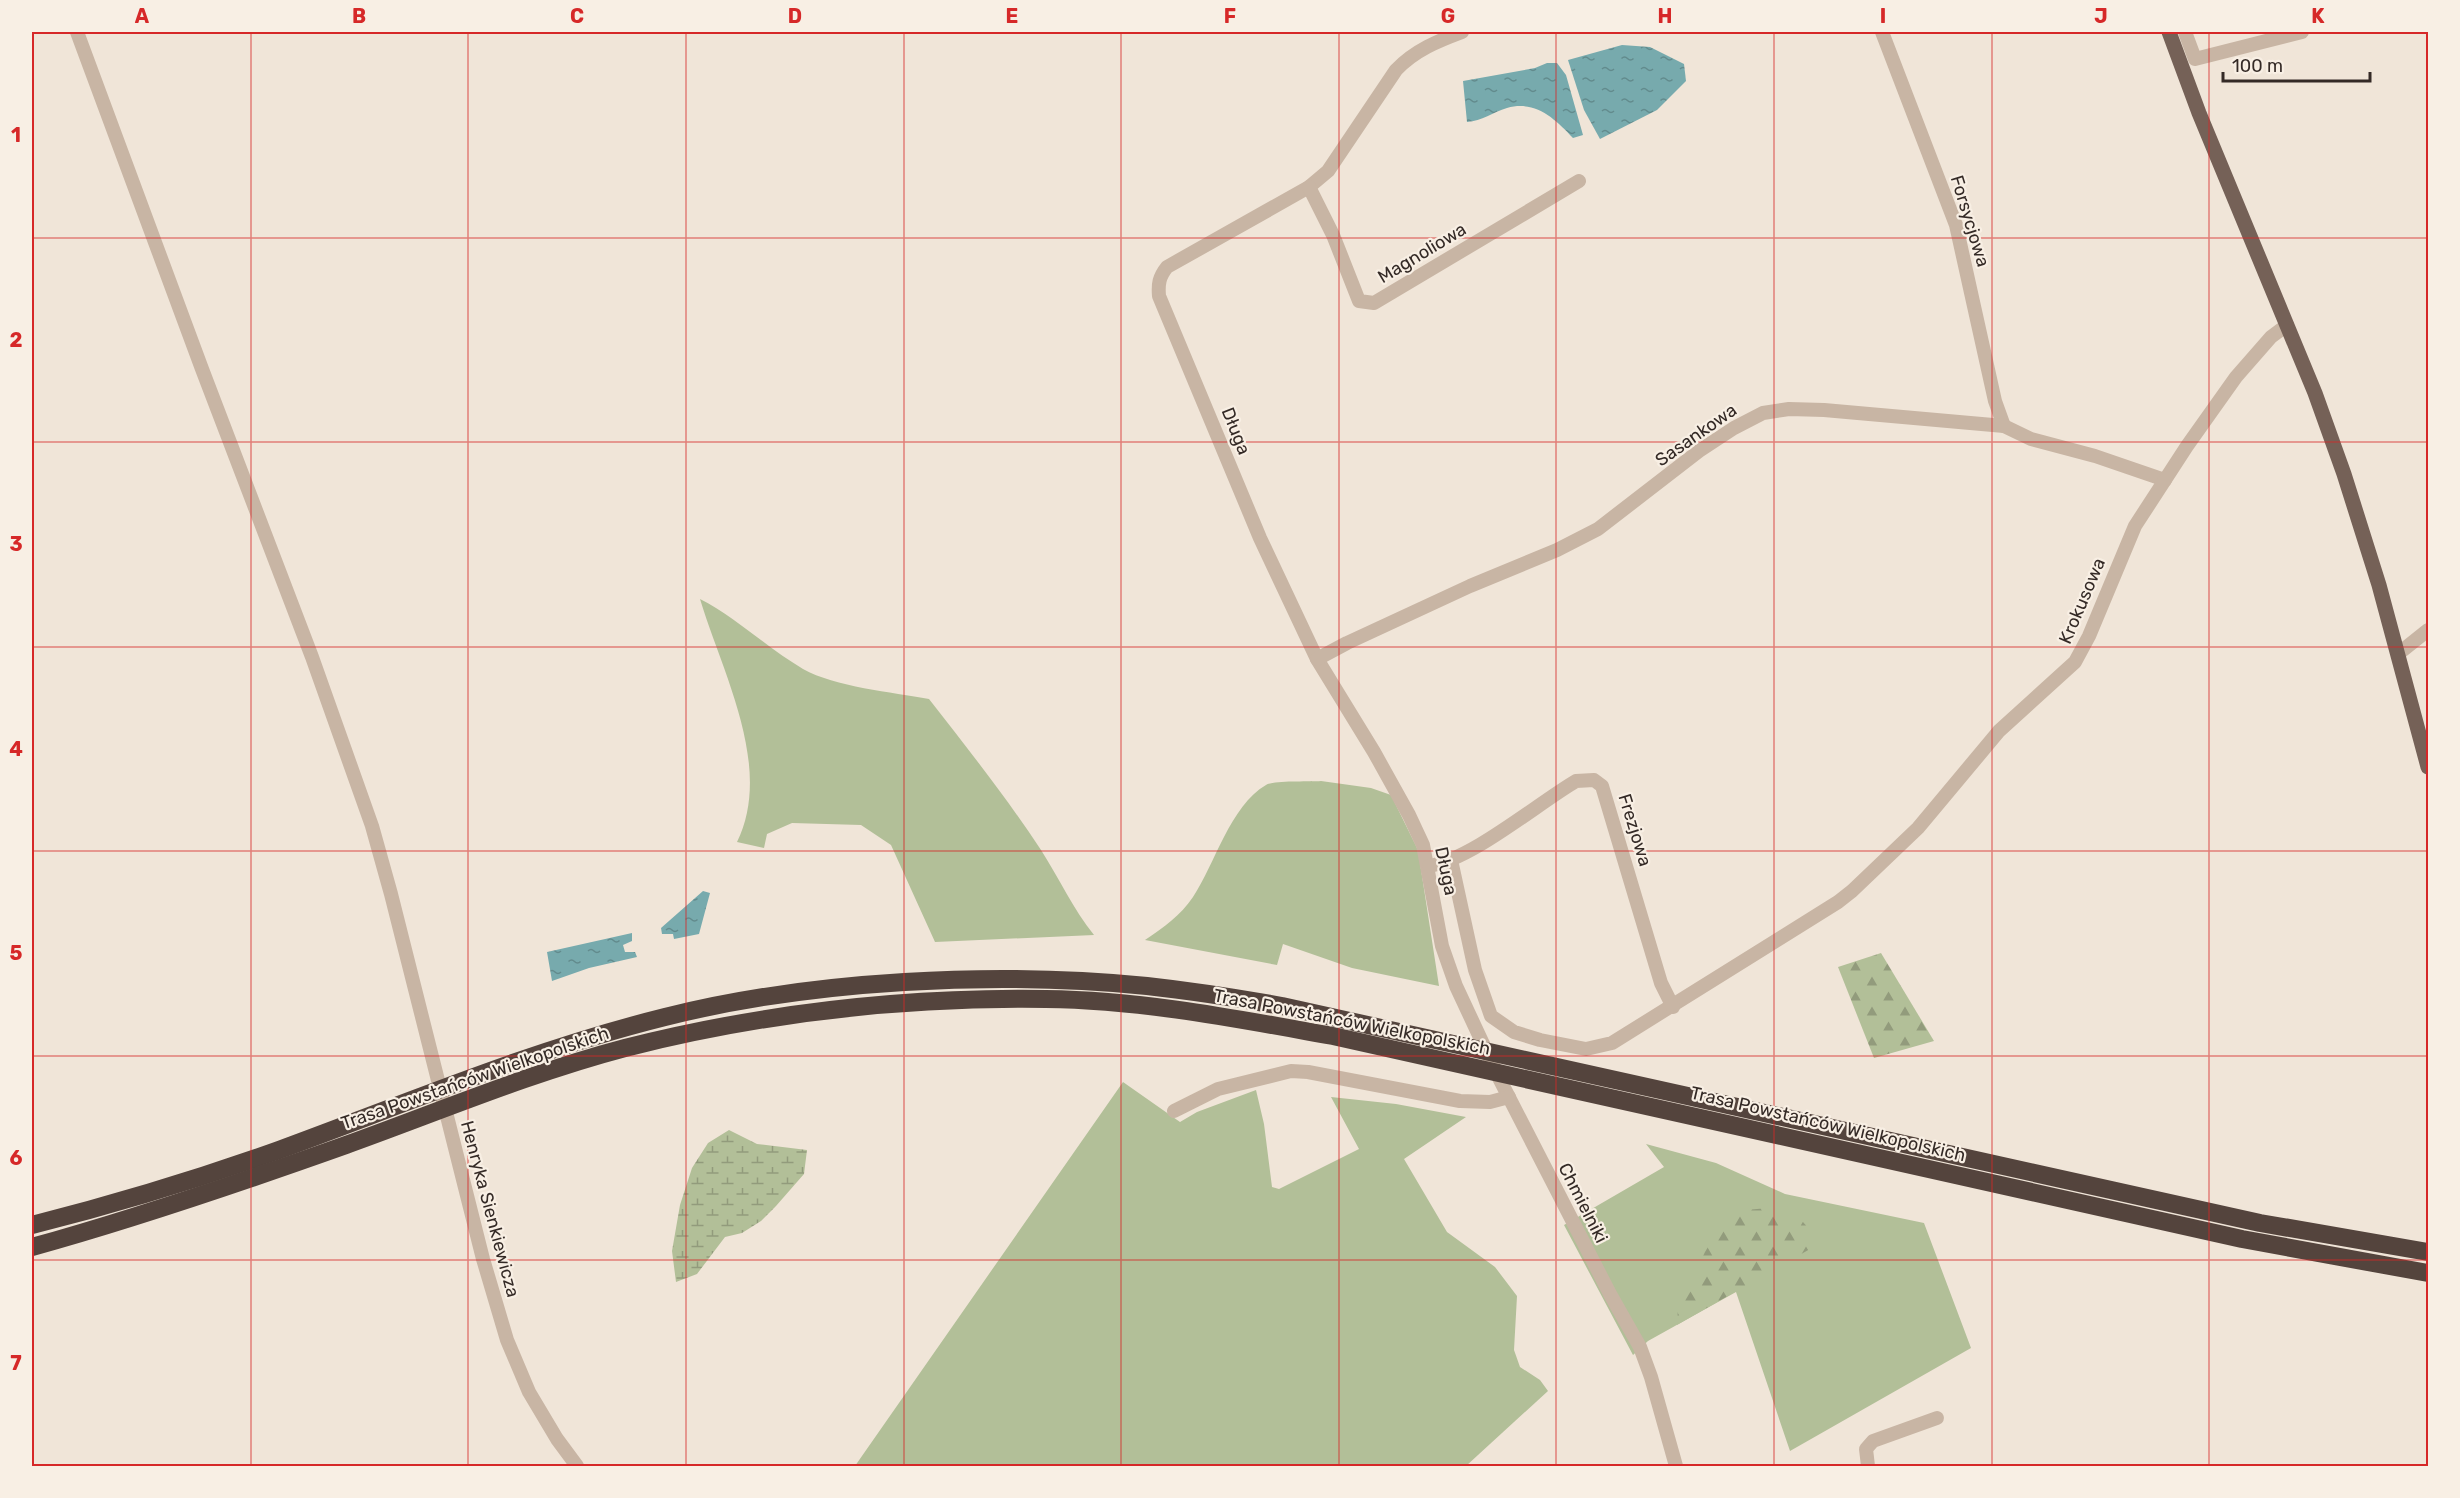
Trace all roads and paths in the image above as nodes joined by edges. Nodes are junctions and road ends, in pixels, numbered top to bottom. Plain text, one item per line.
1 (77, 32) edge
2 (1462, 32) edge
3 (1882, 32) edge
4 (2169, 32) edge
5 (2186, 32) edge
6 (2302, 32) edge
7 (1579, 181) dead end
8 (1309, 187) junction
9 (2287, 325) junction
10 (2004, 426) junction
11 (2165, 480) junction
12 (2428, 630) edge
13 (2398, 654) junction
14 (1317, 659) junction
15 (2428, 767) edge
16 (1450, 860) junction
17 (1429, 866) junction
18 (1446, 960) joint
19 (1672, 1006) junction
20 (1509, 1097) junction
21 (1174, 1111) dead end
22 (32, 1225) edge
23 (32, 1247) edge
24 (2428, 1252) edge
25 (2428, 1273) edge
26 (1937, 1419) dead end
27 (577, 1467) edge
28 (1676, 1467) edge
29 (1868, 1467) edge

1 - 27 street, Henryka Sienkiewicza
2 - 8 street, Długa
3 - 10 street, Forsycjowa
4 - 9 main road
5 - 6 street
7 - 8 street, Magnoliowa
8 - 14 street, Długa
9 - 11 street, Krokusowa
9 - 13 main road
10 - 11 street, Sasankowa
10 - 14 street, Sasankowa
11 - 19 street, Krokusowa
12 - 13 street
13 - 15 main road
14 - 17 street, Długa
16 - 17 street, Frezjowa
16 - 19 street, Krokusowa
16 - 19 street, Frezjowa
17 - 18 street, Długa
18 - 20 street, Chmielniki
20 - 21 street
20 - 28 street, Chmielniki
22 - 24 highway, Trasa Powstańców Wielkopolskich
23 - 25 highway, Trasa Powstańców Wielkopolskich
26 - 29 street

